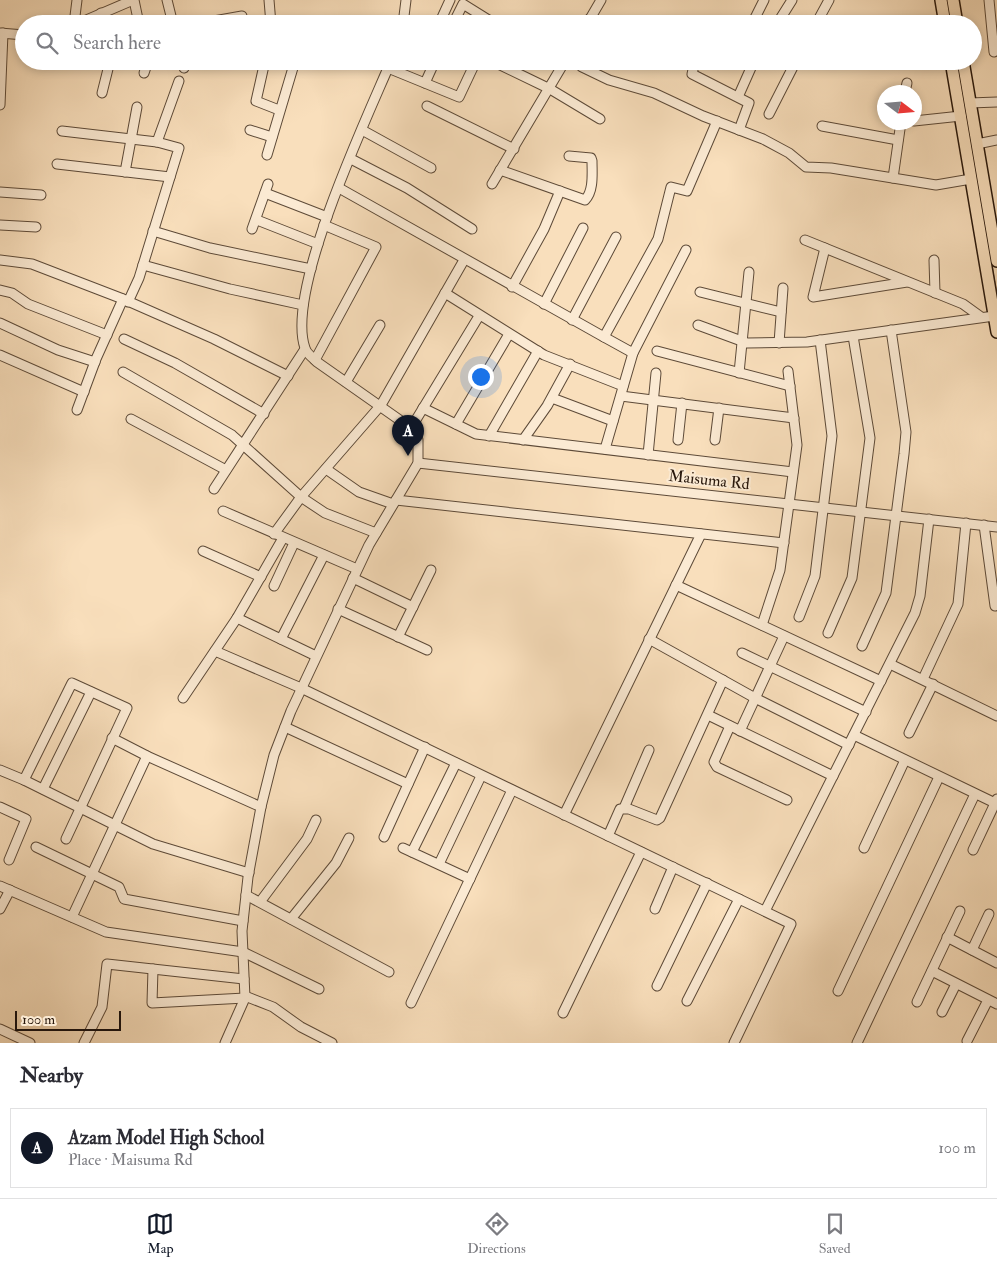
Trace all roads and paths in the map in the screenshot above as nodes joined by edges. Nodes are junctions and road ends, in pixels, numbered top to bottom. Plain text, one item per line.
1 (77, 0) edge
2 (133, 0) edge
3 (167, 0) edge
4 (269, 0) edge
5 (406, 0) edge
6 (450, 0) edge
7 (764, 0) edge
8 (792, 0) edge
9 (829, 0) edge
10 (941, 0) edge
11 (953, 0) edge
12 (989, 0) edge
13 (596, 1) edge
14 (101, 14) edge
15 (76, 15) edge
16 (137, 15) edge
17 (171, 15) edge
18 (270, 15) edge
19 (407, 15) edge
20 (443, 15) edge
21 (458, 15) edge
22 (481, 15) edge
23 (590, 15) edge
24 (756, 15) edge
25 (783, 15) edge
26 (821, 15) edge
27 (944, 15) edge
28 (956, 15) edge
29 (2, 33) edge
30 (15, 34) edge
31 (994, 52) dead end
32 (108, 70) edge
33 (263, 70) edge
34 (292, 70) edge
35 (387, 70) edge
36 (399, 70) edge
37 (431, 70) edge
38 (472, 70) edge
39 (511, 70) edge
40 (560, 70) edge
41 (591, 70) edge
42 (693, 70) edge
43 (750, 70) edge
44 (791, 70) edge
45 (953, 70) edge
46 (965, 70) edge
47 (179, 81) dead end
48 (425, 83) junction
49 (550, 89) junction
50 (102, 93) dead end
51 (738, 98) junction
52 (997, 102) edge
53 (970, 103) junction
54 (0, 105) edge
55 (427, 106) dead end
56 (137, 107) dead end
57 (279, 110) junction
58 (768, 114) dead end
59 (961, 116) junction
60 (600, 119) dead end
61 (922, 120) edge
62 (717, 121) junction
63 (822, 126) dead end
64 (250, 130) dead end
65 (362, 130) junction
66 (739, 130) junction
67 (900, 130) edge
68 (62, 131) dead end
69 (272, 136) junction
70 (129, 140) junction
71 (898, 140) junction
72 (997, 140) edge
73 (157, 142) junction
74 (977, 144) junction
75 (514, 148) junction
76 (267, 154) dead end
77 (569, 156) dead end
78 (351, 159) junction
79 (57, 164) dead end
80 (431, 168) dead end
81 (500, 170) junction
82 (124, 172) junction
83 (170, 177) junction
84 (893, 178) junction
85 (971, 179) junction
86 (268, 184) dead end
87 (492, 184) dead end
88 (339, 188) junction
89 (560, 191) junction
90 (0, 192) edge
91 (265, 193) junction
92 (41, 195) dead end
93 (256, 220) junction
94 (325, 221) junction
95 (0, 226) edge
96 (36, 227) dead end
97 (583, 228) dead end
98 (252, 229) dead end
99 (472, 229) dead end
100 (153, 231) junction
101 (616, 237) dead end
102 (805, 240) dead end
103 (318, 244) junction
104 (825, 248) junction
105 (686, 250) dead end
106 (0, 260) edge
107 (464, 260) junction
108 (934, 260) dead end
109 (997, 261) edge
110 (143, 265) junction
111 (311, 268) junction
112 (748, 272) dead end
113 (907, 282) junction
114 (512, 287) junction
115 (783, 288) dead end
116 (0, 290) edge
117 (700, 292) dead end
118 (445, 293) junction
119 (935, 293) junction
120 (126, 301) junction
121 (745, 303) junction
122 (303, 304) junction
123 (544, 304) junction
124 (781, 312) junction
125 (479, 316) junction
126 (994, 316) junction
127 (981, 317) junction
128 (572, 320) junction
129 (0, 323) edge
130 (380, 325) dead end
131 (698, 325) dead end
132 (891, 330) junction
133 (997, 330) edge
134 (509, 334) junction
135 (107, 335) junction
136 (853, 336) junction
137 (604, 337) junction
138 (124, 339) dead end
139 (820, 340) junction
140 (742, 341) junction
141 (779, 343) junction
142 (305, 349) junction
143 (538, 351) junction
144 (657, 351) dead end
145 (633, 352) junction
146 (0, 355) edge
147 (315, 360) junction
148 (95, 362) junction
149 (570, 364) junction
150 (123, 372) dead end
151 (788, 372) dead end
152 (656, 373) dead end
153 (739, 373) junction
154 (288, 376) junction
155 (346, 382) junction
156 (623, 386) junction
157 (790, 386) junction
158 (84, 392) junction
159 (620, 396) junction
160 (552, 398) junction
161 (654, 400) junction
162 (682, 403) junction
163 (381, 405) junction
164 (423, 408) junction
165 (719, 408) junction
166 (77, 410) dead end
167 (264, 414) junction
168 (794, 418) junction
169 (131, 419) dead end
170 (613, 422) junction
171 (456, 424) junction
172 (411, 428) junction
173 (489, 436) junction
174 (523, 440) junction
175 (678, 440) dead end
176 (716, 440) dead end
177 (245, 445) junction
178 (605, 449) junction
179 (648, 454) junction
180 (418, 463) junction
181 (326, 469) junction
182 (226, 470) junction
183 (793, 472) junction
184 (214, 489) dead end
185 (301, 498) junction
186 (395, 502) junction
187 (788, 504) junction
188 (823, 507) junction
189 (223, 511) dead end
190 (860, 512) junction
191 (896, 516) junction
192 (929, 519) junction
193 (966, 523) junction
194 (984, 525) junction
195 (997, 527) edge
196 (376, 533) junction
197 (701, 534) junction
198 (279, 536) junction
199 (294, 542) junction
200 (784, 543) junction
201 (203, 551) dead end
202 (324, 555) junction
203 (357, 569) junction
204 (432, 570) dead end
205 (261, 577) junction
206 (353, 578) junction
207 (676, 585) junction
208 (274, 586) dead end
209 (995, 606) dead end
210 (413, 607) junction
211 (338, 609) junction
212 (800, 617) dead end
213 (237, 618) junction
214 (762, 625) junction
215 (828, 633) dead end
216 (784, 636) junction
217 (398, 637) junction
218 (281, 639) junction
219 (649, 639) junction
220 (862, 646) dead end
221 (426, 650) dead end
222 (215, 651) junction
223 (742, 653) dead end
224 (316, 656) junction
225 (890, 664) junction
226 (770, 666) junction
227 (923, 679) junction
228 (723, 680) junction
229 (881, 681) junction
230 (933, 684) junction
231 (301, 688) junction
232 (91, 692) junction
233 (184, 698) dead end
234 (755, 698) junction
235 (866, 712) junction
236 (708, 715) junction
237 (997, 716) edge
238 (730, 726) junction
239 (285, 727) junction
240 (740, 731) junction
241 (908, 733) dead end
242 (854, 735) junction
243 (112, 738) junction
244 (849, 745) junction
245 (425, 747) junction
246 (649, 750) dead end
247 (147, 756) junction
248 (904, 760) junction
249 (456, 763) junction
250 (0, 770) edge
251 (481, 776) junction
252 (833, 776) junction
253 (940, 777) junction
254 (24, 780) junction
255 (408, 784) junction
256 (43, 789) junction
257 (512, 790) junction
258 (975, 794) junction
259 (787, 800) dead end
260 (996, 801) edge
261 (0, 807) edge
262 (261, 807) junction
263 (624, 808) junction
264 (81, 809) junction
265 (564, 814) junction
266 (316, 820) dead end
267 (115, 826) junction
268 (384, 836) dead end
269 (608, 836) junction
270 (349, 838) dead end
271 (66, 839) dead end
272 (36, 848) dead end
273 (864, 848) dead end
274 (972, 850) dead end
275 (641, 852) junction
276 (9, 860) dead end
277 (439, 864) junction
278 (673, 867) junction
279 (249, 873) junction
280 (92, 874) junction
281 (470, 878) junction
282 (707, 883) junction
283 (0, 886) edge
284 (10, 890) junction
285 (246, 894) junction
286 (739, 899) junction
287 (260, 902) junction
288 (0, 909) edge
289 (655, 909) dead end
290 (765, 911) junction
291 (960, 911) dead end
292 (989, 914) dead end
293 (72, 917) junction
294 (292, 919) junction
295 (243, 921) junction
296 (947, 938) junction
297 (972, 950) junction
298 (243, 952) junction
299 (997, 963) edge
300 (153, 969) junction
301 (932, 971) junction
302 (389, 972) dead end
303 (244, 979) junction
304 (956, 984) junction
305 (657, 986) dead end
306 (319, 989) dead end
307 (838, 991) dead end
308 (245, 997) junction
309 (988, 1000) junction
310 (687, 1001) dead end
311 (917, 1002) dead end
312 (411, 1003) dead end
313 (997, 1004) edge
314 (942, 1012) dead end
315 (563, 1013) dead end
316 (0, 1029) edge
317 (16, 1040) edge
318 (321, 1041) edge
319 (966, 1042) dead end
320 (30, 1043) edge
321 (84, 1043) edge
322 (224, 1043) edge
323 (332, 1043) edge
324 (734, 1043) edge
325 (858, 1043) edge

1 - 15 street
2 - 14 street
2 - 16 street
3 - 17 street
4 - 18 street
5 - 19 street
6 - 20 street
7 - 24 street
8 - 25 street
9 - 26 street
10 - 27 main road
11 - 28 main road
12 - 31 street
13 - 23 street
21 - 22 street
29 - 30 street
29 - 54 street
32 - 50 street
33 - 57 street
34 - 57 street
35 - 65 street
36 - 48 street
37 - 48 street
38 - 48 street
39 - 49 street
40 - 49 street
41 - 62 street
42 - 51 street
43 - 51 street
44 - 58 street
45 - 59 main road
46 - 53 main road
47 - 73 street
49 - 60 street
49 - 75 street
51 - 66 street
52 - 53 street
53 - 74 main road
55 - 75 street
56 - 70 street
57 - 69 street
59 - 61 street
59 - 85 main road
62 - 66 street
62 - 137 street
63 - 71 street
64 - 69 street
65 - 78 street
65 - 80 street
66 - 84 street
67 - 71 street
68 - 70 street
69 - 76 street
70 - 73 street
70 - 82 street
71 - 84 street
72 - 74 street
73 - 83 street
74 - 109 main road
75 - 81 street
77 - 89 street
78 - 88 street
78 - 99 street
79 - 82 street
81 - 87 street
81 - 89 street
82 - 83 street
83 - 100 street
84 - 85 street
85 - 126 main road
86 - 91 street
88 - 94 street
88 - 107 street
89 - 114 street
90 - 92 street
91 - 93 street
91 - 94 street
93 - 98 street
93 - 103 street
94 - 103 street
94 - 147 street
95 - 96 street
97 - 123 street
100 - 110 street
100 - 111 street
101 - 128 street
102 - 104 street
103 - 111 street
104 - 113 street
104 - 113 street
105 - 145 street
106 - 120 street
107 - 114 street
107 - 118 street
108 - 119 street
110 - 120 street
110 - 122 street
111 - 122 street
112 - 121 street
113 - 119 street
114 - 123 street
115 - 124 street
116 - 135 street
117 - 121 street
118 - 125 street
118 - 163 street
119 - 127 street
120 - 135 street
120 - 154 street
121 - 124 street
121 - 140 street
122 - 142 street
123 - 128 street
124 - 141 street
125 - 134 street
125 - 164 street
126 - 127 street
126 - 133 main road
127 - 132 street
128 - 137 street
129 - 148 street
130 - 155 street
131 - 140 street
132 - 136 street
132 - 191 street
134 - 143 street
134 - 171 street
135 - 148 street
136 - 139 street
136 - 190 street
137 - 145 street
138 - 167 street
139 - 141 street
139 - 188 street
140 - 141 street
140 - 153 street
142 - 147 street
142 - 154 street
143 - 149 street
143 - 173 street
144 - 153 street
145 - 156 street
146 - 158 street
147 - 155 street
148 - 158 street
149 - 156 street
149 - 160 street
150 - 177 street
151 - 157 street
152 - 161 street
153 - 157 street
154 - 167 street
155 - 163 street
156 - 159 street
157 - 168 street
158 - 166 street
159 - 161 street
159 - 170 street
160 - 170 street
160 - 174 street
161 - 162 street
161 - 179 street
162 - 165 street
162 - 175 street
163 - 172 street
163 - 181 street
164 - 171 street
164 - 172 street
165 - 168 street
165 - 176 street
167 - 177 street
168 - 183 street
169 - 182 street
170 - 178 street
171 - 173 street
172 - 180 street
173 - 174 street
174 - 178 street
177 - 182 street
177 - 185 street
178 - 179 street
179 - 183 street
180 - 186 street
180 - 187 street, Maisuma Rd
181 - 185 street
181 - 186 street
182 - 184 street
183 - 187 street
185 - 196 street
185 - 198 street
186 - 196 street
186 - 197 street
187 - 188 street, Maisuma Rd
187 - 200 street
188 - 190 street, Maisuma Rd
188 - 212 street
189 - 198 street
190 - 191 street, Maisuma Rd
190 - 215 street
191 - 192 street, Maisuma Rd
191 - 220 street
192 - 193 street, Maisuma Rd
192 - 225 street
193 - 194 street, Maisuma Rd
193 - 227 street
194 - 195 street, Maisuma Rd
194 - 209 street
196 - 203 street
197 - 200 street
197 - 207 street
198 - 199 street
198 - 205 street
199 - 202 street
199 - 208 street
200 - 214 street
201 - 205 street
202 - 203 street
202 - 218 street
203 - 206 street
204 - 210 street
205 - 213 street
206 - 210 street
206 - 211 street
207 - 214 street
207 - 219 street
210 - 217 street
211 - 217 street
211 - 224 street
213 - 218 street
213 - 222 street
214 - 216 street
216 - 226 street
216 - 229 street
217 - 221 street
218 - 224 street
219 - 228 street
219 - 265 street
222 - 231 street
222 - 233 street
223 - 226 street
224 - 231 street
225 - 227 street
225 - 229 street
226 - 234 street
226 - 235 street
227 - 230 street
228 - 234 street
228 - 236 street
229 - 235 street
230 - 237 street
230 - 241 street
231 - 239 street
231 - 245 street
232 - 243 street
232 - 254 street
232 - 256 street
234 - 240 street
234 - 244 street
235 - 242 street
236 - 238 street
236 - 263 street
238 - 240 street
238 - 259 street
239 - 255 street
239 - 262 street
240 - 252 street
242 - 244 street
242 - 248 street
243 - 247 street
243 - 264 street
244 - 252 street
245 - 249 street
245 - 255 street
246 - 263 street
247 - 262 street
247 - 267 street
248 - 253 street
248 - 273 street
249 - 251 street
249 - 277 street
250 - 254 street
251 - 257 street
251 - 277 street
252 - 290 street
253 - 258 street
253 - 307 street
254 - 256 street
255 - 268 street
256 - 264 street
257 - 265 street
257 - 281 street
258 - 260 street
258 - 325 street
260 - 274 street
261 - 276 street
262 - 279 street
263 - 269 street
264 - 267 street
264 - 271 street
265 - 269 street
266 - 287 street
267 - 279 street
267 - 280 street
269 - 275 street
270 - 294 street
272 - 280 street
275 - 278 street
275 - 315 street
277 - 281 street
278 - 282 street
278 - 289 street
279 - 285 street
280 - 293 street
280 - 295 street
281 - 312 street
282 - 286 street
282 - 305 street
283 - 284 street
284 - 288 street
284 - 293 street
285 - 287 street
285 - 295 street
286 - 290 street
286 - 310 street
287 - 294 street
290 - 324 street
291 - 296 street
292 - 297 street
293 - 298 street
294 - 302 street
295 - 298 street
296 - 297 street
296 - 301 street
297 - 299 street
298 - 303 street
298 - 306 street
300 - 303 street
300 - 308 street
300 - 321 street
301 - 304 street
301 - 311 street
303 - 308 street
304 - 309 street
304 - 314 street
308 - 318 street
308 - 322 street
309 - 313 street
309 - 319 street
316 - 317 street
317 - 320 street
318 - 323 street

